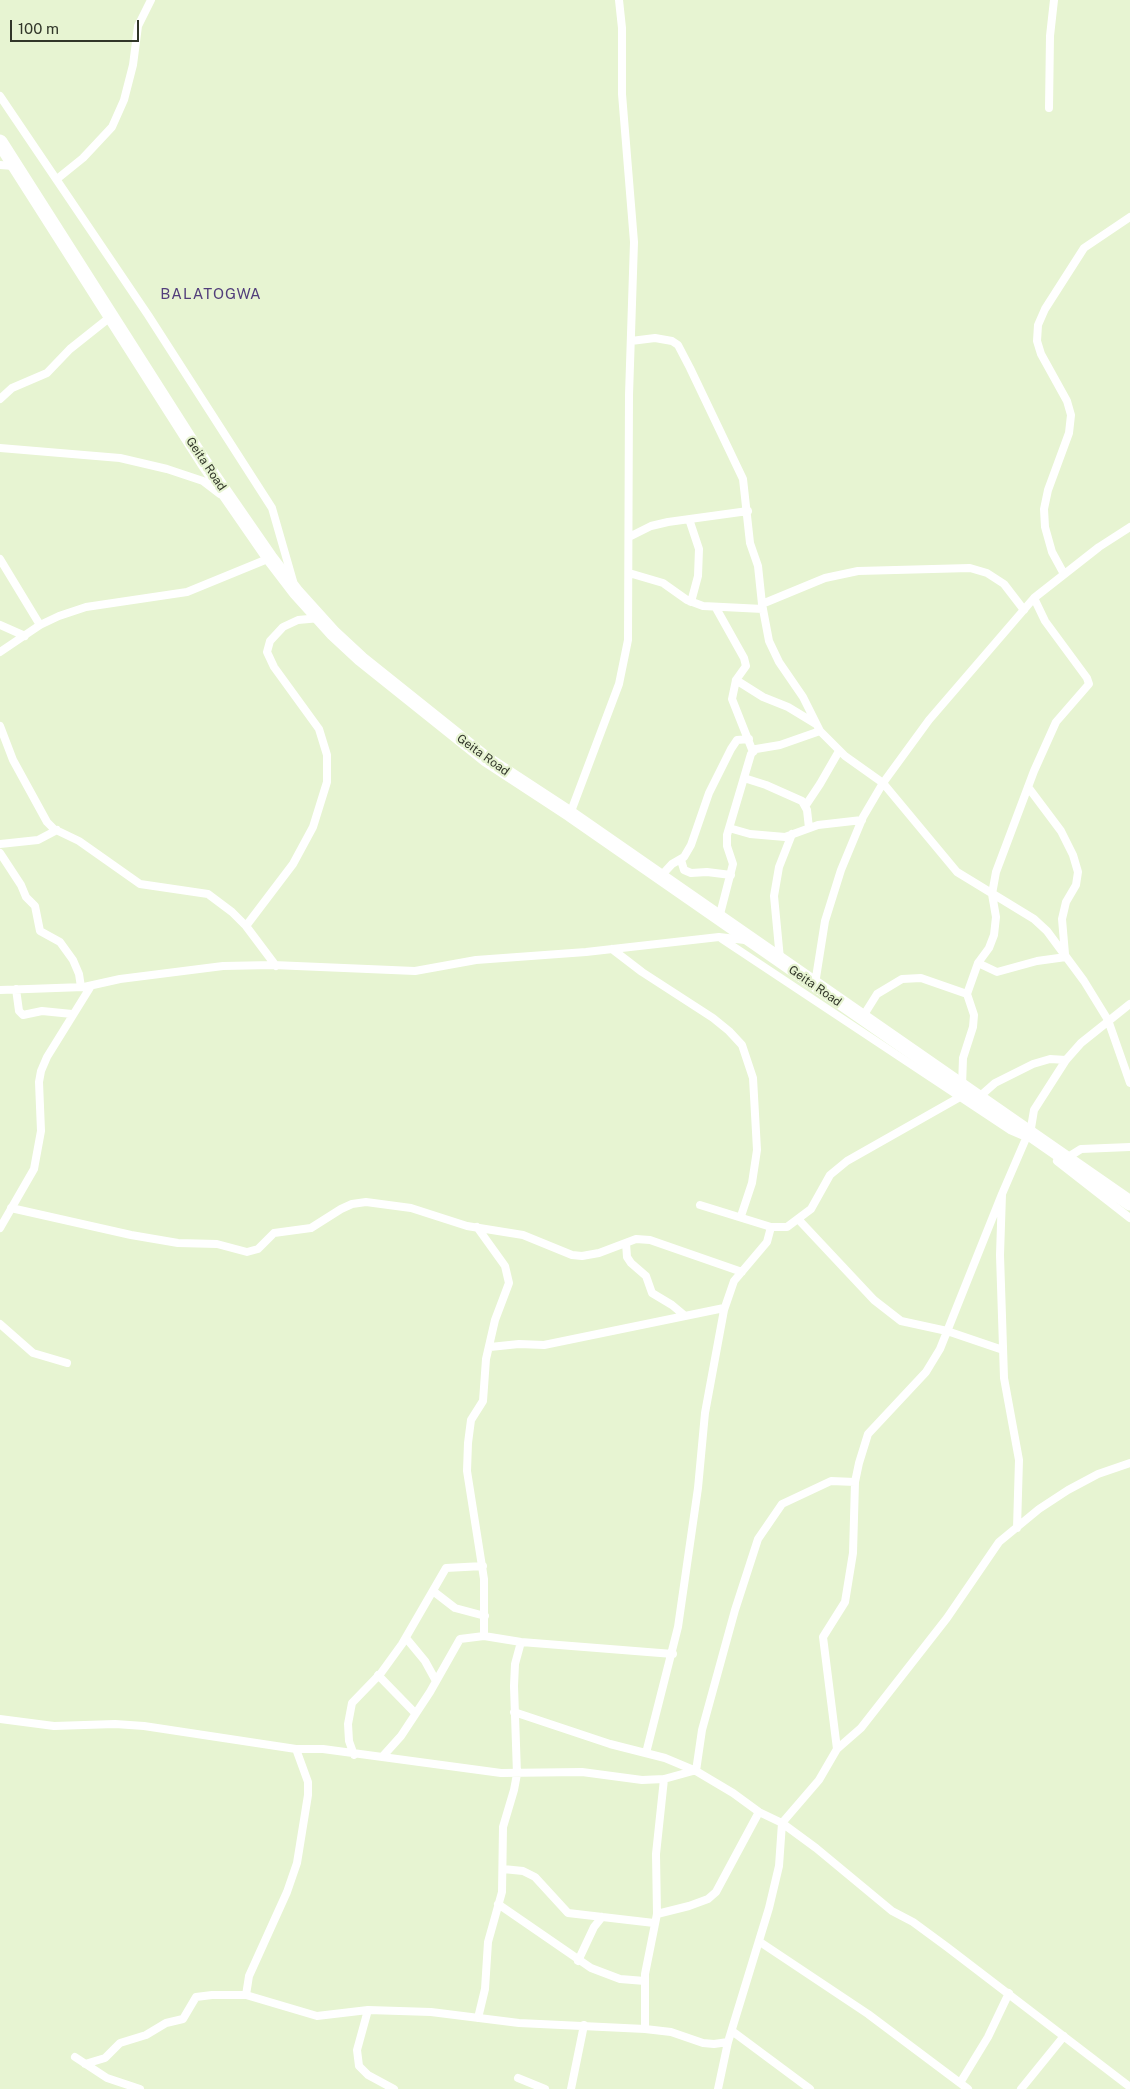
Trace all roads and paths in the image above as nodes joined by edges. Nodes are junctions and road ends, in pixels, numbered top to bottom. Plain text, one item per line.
1 (151, 0) edge
2 (619, 0) edge
3 (1054, 0) edge
4 (0, 96) edge
5 (1049, 108) dead end
6 (0, 142) edge
7 (0, 165) edge
8 (16, 166) junction
9 (57, 179) junction
10 (1130, 217) edge
11 (113, 320) junction
12 (631, 341) junction
13 (0, 399) edge
14 (0, 448) edge
15 (233, 505) junction
16 (748, 511) junction
17 (689, 520) junction
18 (1130, 527) edge
19 (629, 537) junction
20 (270, 558) junction
21 (0, 559) edge
22 (628, 573) junction
23 (1064, 574) junction
24 (296, 592) junction
25 (1034, 598) junction
26 (691, 602) junction
27 (762, 607) junction
28 (716, 608) junction
29 (1024, 610) junction
30 (320, 618) junction
31 (40, 625) junction
32 (0, 626) edge
33 (25, 636) junction
34 (0, 652) edge
35 (736, 680) junction
36 (0, 726) edge
37 (818, 727) junction
38 (749, 739) junction
39 (839, 751) junction
40 (753, 752) junction
41 (744, 778) junction
42 (883, 783) junction
43 (1028, 787) junction
44 (806, 805) junction
45 (570, 814) junction
46 (862, 820) junction
47 (729, 828) junction
48 (808, 828) junction
49 (57, 830) junction
50 (792, 834) junction
51 (0, 844) edge
52 (0, 853) edge
53 (681, 860) junction
54 (731, 875) junction
55 (660, 877) junction
56 (992, 894) junction
57 (719, 918) junction
58 (246, 926) junction
59 (719, 937) junction
60 (752, 940) junction
61 (612, 949) junction
62 (1065, 955) junction
63 (780, 961) junction
64 (978, 963) junction
65 (276, 966) junction
66 (814, 985) junction
67 (90, 986) junction
68 (81, 987) junction
69 (16, 989) junction
70 (0, 990) edge
71 (967, 994) junction
72 (1130, 1004) edge
73 (72, 1014) junction
74 (862, 1018) junction
75 (1108, 1020) junction
76 (1066, 1060) junction
77 (1130, 1082) edge
78 (961, 1092) junction
79 (978, 1098) junction
80 (1028, 1135) junction
81 (1130, 1147) edge
82 (1065, 1159) junction
83 (1002, 1194) junction
84 (1130, 1203) edge
85 (700, 1205) dead end
86 (11, 1208) junction
87 (741, 1216) junction
88 (1130, 1218) edge
89 (798, 1219) junction
90 (476, 1227) junction
91 (771, 1227) junction
92 (0, 1228) edge
93 (626, 1242) junction
94 (742, 1272) junction
95 (724, 1308) junction
96 (684, 1315) junction
97 (0, 1324) edge
98 (947, 1331) junction
99 (490, 1346) junction
100 (1003, 1350) junction
101 (67, 1363) dead end
102 (1130, 1463) edge
103 (855, 1482) junction
104 (1017, 1528) junction
105 (483, 1566) junction
106 (432, 1591) junction
107 (485, 1616) junction
108 (484, 1636) junction
109 (406, 1638) junction
110 (521, 1642) junction
111 (672, 1654) junction
112 (378, 1675) junction
113 (436, 1682) junction
114 (514, 1712) junction
115 (415, 1713) junction
116 (0, 1719) edge
117 (296, 1749) junction
118 (837, 1749) junction
119 (646, 1753) junction
120 (354, 1755) junction
121 (383, 1756) junction
122 (694, 1771) junction
123 (517, 1774) junction
124 (664, 1779) junction
125 (759, 1812) junction
126 (782, 1823) junction
127 (504, 1869) junction
128 (498, 1904) junction
129 (657, 1914) junction
130 (602, 1917) junction
131 (654, 1923) junction
132 (760, 1942) junction
133 (578, 1961) junction
134 (645, 1982) junction
135 (1009, 1993) junction
136 (246, 1995) junction
137 (368, 2010) junction
138 (478, 2018) junction
139 (584, 2025) junction
140 (645, 2029) junction
141 (732, 2031) junction
142 (1064, 2036) junction
143 (728, 2042) junction
144 (75, 2057) dead end
145 (85, 2064) junction
146 (518, 2078) dead end
147 (960, 2083) junction
148 (1130, 2087) edge
149 (140, 2089) edge
150 (394, 2089) edge
151 (545, 2089) edge
152 (571, 2089) edge
153 (718, 2089) edge
154 (810, 2089) edge
155 (968, 2089) edge
156 (1021, 2089) edge

1 - 9 street
2 - 12 street
3 - 5 street
4 - 9 street
6 - 8 highway, Geita Road
7 - 8 street
8 - 11 highway, Geita Road
9 - 24 street
10 - 23 street
11 - 13 street
11 - 15 highway, Geita Road
12 - 16 street
12 - 19 street
14 - 15 street
15 - 20 highway, Geita Road
16 - 17 street
16 - 27 street
17 - 19 street
17 - 26 street
18 - 23 street
19 - 22 street
20 - 24 highway, Geita Road
20 - 31 street
21 - 31 street
22 - 26 street
22 - 45 street
23 - 25 street
24 - 30 highway, Geita Road
25 - 29 street
25 - 43 street
26 - 28 street
27 - 28 street
27 - 29 street
27 - 37 street
28 - 35 street
29 - 42 street
30 - 45 highway, Geita Road
30 - 58 street
31 - 33 street
32 - 33 street
33 - 34 street
35 - 37 street
35 - 38 street
36 - 49 street
37 - 39 street
37 - 40 street
38 - 40 street
38 - 53 street
39 - 42 street
39 - 44 street
40 - 41 street
41 - 44 street
41 - 47 street
42 - 46 street
42 - 56 street
43 - 56 street
43 - 62 street
44 - 48 street
45 - 55 highway, Geita Road
46 - 48 street
46 - 66 street
47 - 50 street
47 - 54 street
48 - 50 street
49 - 51 street
49 - 58 street
50 - 63 street
52 - 68 street
53 - 54 street
53 - 55 street
54 - 57 street
55 - 57 highway, Geita Road
56 - 62 street
56 - 64 street
57 - 60 highway, Geita Road
58 - 65 street
59 - 60 street
59 - 61 street
59 - 78 street
60 - 63 highway, Geita Road
61 - 65 street
61 - 87 street
62 - 64 street
62 - 75 street
63 - 66 highway, Geita Road
64 - 71 street
65 - 67 street
66 - 74 highway, Geita Road
67 - 68 street
67 - 73 street
68 - 69 street
69 - 70 street
69 - 73 street
71 - 74 street
71 - 78 street
72 - 75 street
73 - 86 street
74 - 78 highway, Geita Road
75 - 76 street
75 - 77 street
76 - 79 street
76 - 80 street
78 - 79 highway, Geita Road
78 - 80 street
78 - 89 street
79 - 80 highway, Geita Road
80 - 82 highway, Geita Road
80 - 83 street
80 - 88 street
81 - 82 street
82 - 84 highway, Geita Road
83 - 98 street
83 - 100 street
85 - 87 street
86 - 90 street
86 - 92 street
87 - 91 street
89 - 91 street
89 - 98 street
90 - 93 street
90 - 99 street
91 - 94 street
93 - 94 street
93 - 96 street
94 - 95 street
95 - 96 street
95 - 111 street
96 - 99 street
97 - 101 street
98 - 100 street
98 - 103 street
99 - 105 street
100 - 104 street
102 - 104 street
103 - 118 street
103 - 122 street
104 - 118 street
105 - 106 street
105 - 107 street
106 - 107 street
106 - 109 street
107 - 108 street
108 - 110 street
108 - 113 street
109 - 112 street
109 - 113 street
110 - 111 street
110 - 114 street
111 - 119 street
112 - 115 street
112 - 120 street
113 - 115 street
114 - 119 street
114 - 123 street
115 - 121 street
116 - 117 street
117 - 120 street
117 - 136 street
118 - 126 street
119 - 122 street
120 - 121 street
121 - 123 street
122 - 124 street
122 - 125 street
123 - 124 street
123 - 127 street
124 - 129 street
125 - 126 street
125 - 129 street
126 - 132 street
126 - 135 street
127 - 128 street
127 - 130 street
128 - 133 street
128 - 138 street
129 - 131 street
130 - 131 street
130 - 133 street
131 - 134 street
132 - 141 street
132 - 147 street
133 - 134 street
134 - 140 street
135 - 142 street
135 - 147 street
136 - 137 street
136 - 145 street
137 - 138 street
137 - 150 street
138 - 139 street
139 - 140 street
139 - 152 street
140 - 143 street
141 - 143 street
141 - 154 street
142 - 148 street
142 - 156 street
143 - 153 street
144 - 145 street
145 - 149 street
146 - 151 street
147 - 155 street

